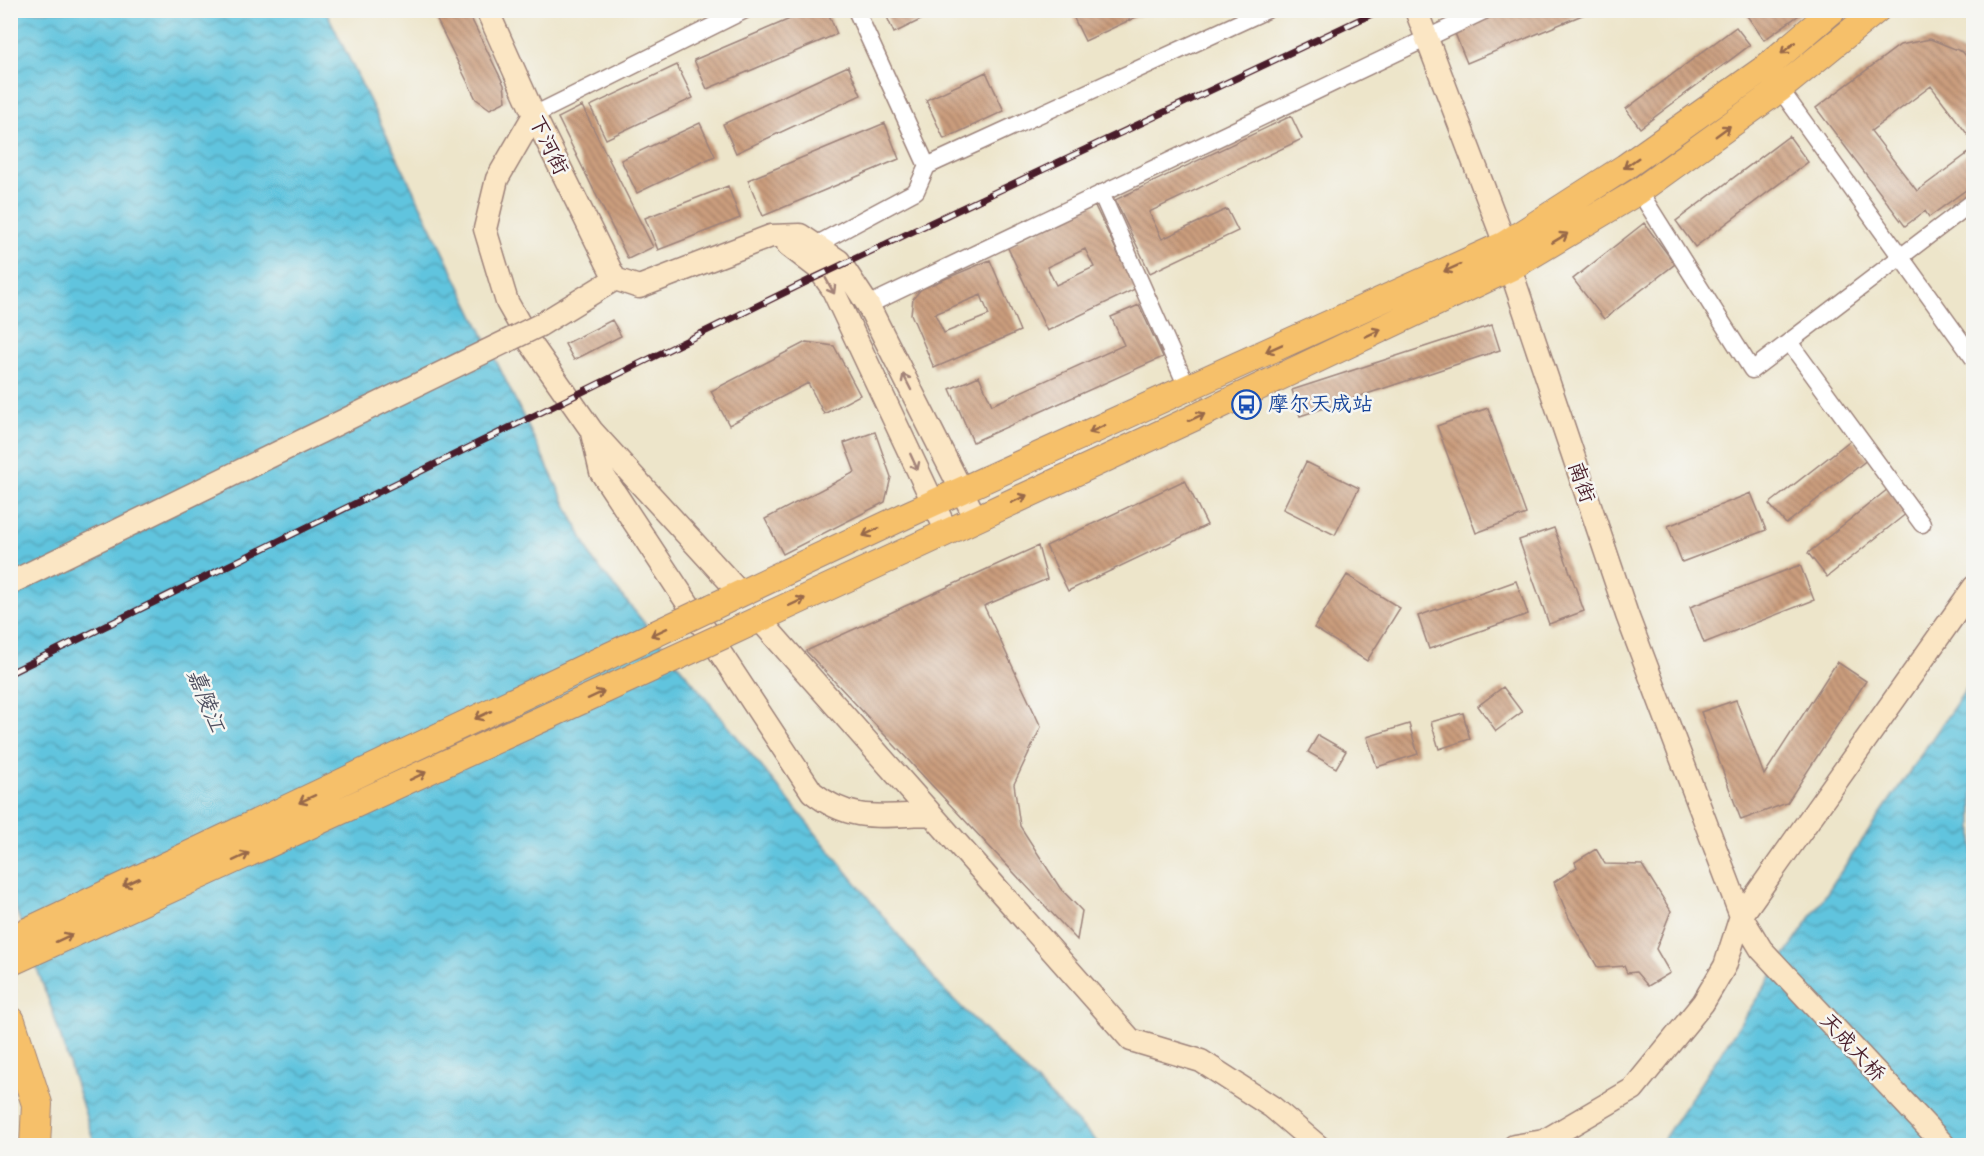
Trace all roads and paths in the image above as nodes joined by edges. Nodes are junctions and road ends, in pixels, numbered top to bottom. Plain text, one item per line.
1 (487, 10) edge
2 (745, 10) edge
3 (855, 10) edge
4 (1416, 10) edge
5 (1486, 10) edge
6 (1833, 10) edge
7 (1877, 10) edge
8 (1255, 13) edge
9 (1428, 39) junction
10 (1780, 89) junction
11 (534, 115) junction
12 (927, 166) junction
13 (1639, 191) junction
14 (1101, 193) junction
15 (1974, 201) edge
16 (808, 249) junction
17 (1508, 256) junction
18 (1901, 258) junction
19 (615, 279) junction
20 (868, 305) junction
21 (1789, 342) junction
22 (1974, 359) edge
23 (1187, 387) junction
24 (592, 431) junction
25 (962, 490) junction
26 (934, 503) junction
27 (976, 519) junction
28 (1922, 524) dead end
29 (947, 532) junction
30 (10, 583) edge
31 (1974, 587) edge
32 (741, 594) junction
33 (760, 620) junction
34 (931, 814) junction
35 (1741, 916) junction
36 (10, 939) edge
37 (1761, 949) joint
38 (10, 963) edge
39 (10, 1022) edge
40 (35, 1146) edge
41 (1318, 1146) edge
42 (1514, 1146) edge
43 (1944, 1146) edge

1 - 11 street, 下河街
2 - 11 street
3 - 12 street
4 - 9 street, 南街
5 - 9 street
6 -> 17 main road
7 - 10 main road
8 - 12 street
9 - 14 street
9 - 17 street, 南街
13 -> 10 main road
10 - 18 street
11 - 19 street, 下河街
11 - 24 street
12 - 16 street
17 -> 13 main road
13 - 21 street
14 - 20 street
14 - 23 street
15 - 18 street
16 - 19 street
16 - 20 street
16 -> 26 street
17 -> 23 main road
27 -> 17 main road
17 - 35 street, 南街
18 - 21 street
18 - 22 street
19 - 30 street, bridge
25 -> 20 street
21 - 28 street
23 -> 25 main road
24 - 32 street
24 - 34 street
25 - 26 main road
25 - 27 street
26 - 29 street
26 -> 32 main road
27 - 29 main road
33 -> 29 main road
31 - 35 street
32 -> 36 main road, bridge
33 - 34 street
38 -> 33 main road, bridge
34 - 41 street
35 - 37 street, 南街
35 - 42 street
37 - 43 street, 天成大桥
39 - 40 highway

